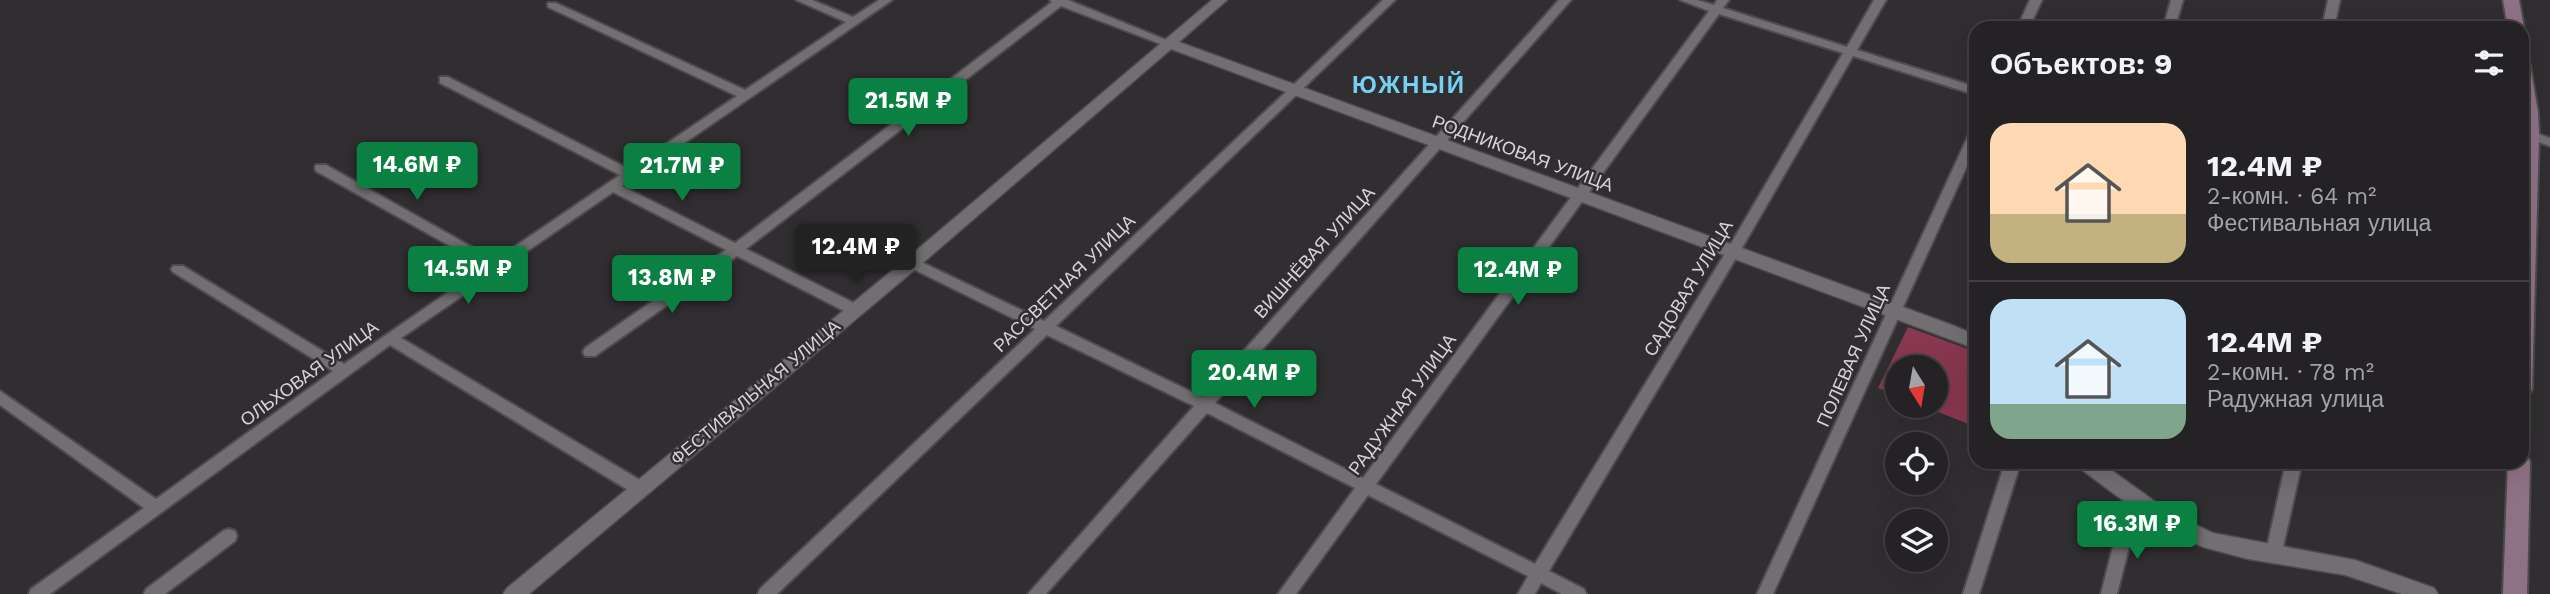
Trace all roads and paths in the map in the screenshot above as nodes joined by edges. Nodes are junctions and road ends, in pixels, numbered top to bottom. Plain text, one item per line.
1 (802, 0) edge
2 (886, 0) edge
3 (1220, 0) edge
4 (1389, 0) edge
5 (1565, 0) edge
6 (1686, 0) edge
7 (1880, 0) edge
8 (2036, 0) edge
9 (2177, 0) edge
10 (2334, 0) edge
11 (2511, 0) edge
12 (1059, 1) edge
13 (552, 5) dead end
14 (1720, 5) edge
15 (2026, 21) edge
16 (2171, 21) edge
17 (2330, 21) edge
18 (2515, 21) edge
19 (855, 22) junction
20 (1170, 44) junction
21 (1852, 51) junction
22 (444, 80) dead end
23 (1297, 88) junction
24 (1969, 89) edge
25 (747, 96) junction
26 (2529, 106) edge
27 (2530, 135) junction
28 (1438, 142) junction
29 (2550, 142) edge
30 (1969, 147) edge
31 (2529, 167) edge
32 (321, 168) dead end
33 (631, 175) junction
34 (613, 187) junction
35 (1579, 194) junction
36 (735, 250) junction
37 (1732, 253) junction
38 (912, 263) junction
39 (496, 266) junction
40 (178, 269) dead end
41 (1895, 309) junction
42 (855, 310) junction
43 (1046, 327) junction
44 (390, 338) junction
45 (1969, 339) edge
46 (590, 352) dead end
47 (344, 371) junction
48 (0, 397) edge
49 (1203, 404) junction
50 (2011, 469) edge
51 (2095, 469) edge
52 (2292, 469) edge
53 (2519, 469) edge
54 (1365, 486) junction
55 (639, 488) junction
56 (155, 507) junction
57 (2144, 507) junction
58 (229, 536) dead end
59 (2273, 556) junction
60 (1538, 574) junction
61 (37, 594) edge
62 (152, 594) edge
63 (514, 594) edge
64 (766, 594) edge
65 (1036, 594) edge
66 (1286, 594) edge
67 (1526, 594) edge
68 (1578, 594) edge
69 (1765, 594) edge
70 (1971, 594) edge
71 (2109, 594) edge
72 (2427, 594) edge
73 (2515, 594) edge

1 - 19 street
2 - 19 street, ОЛЬХОВАЯ УЛИЦА
3 - 20 street, ФЕСТИВАЛЬНАЯ УЛИЦА
4 - 23 street, РАССВЕТНАЯ УЛИЦА
5 - 28 street, ВИШНЁВАЯ УЛИЦА
6 - 14 street
7 - 21 street, САДОВАЯ УЛИЦА
8 - 15 street
9 - 16 street
10 - 17 street
11 - 18 main road
12 - 20 street, РОДНИКОВАЯ УЛИЦА
12 - 36 street
13 - 25 street
14 - 21 street
14 - 35 street, РАДУЖНАЯ УЛИЦА
19 - 25 street, ОЛЬХОВАЯ УЛИЦА
20 - 23 street, РОДНИКОВАЯ УЛИЦА
20 - 38 street, ФЕСТИВАЛЬНАЯ УЛИЦА
21 - 24 street
21 - 37 street, САДОВАЯ УЛИЦА
22 - 33 street
23 - 28 street, РОДНИКОВАЯ УЛИЦА
23 - 43 street, РАССВЕТНАЯ УЛИЦА
25 - 33 street, ОЛЬХОВАЯ УЛИЦА
26 - 27 main road
27 - 29 street
27 - 31 main road
28 - 35 street, РОДНИКОВАЯ УЛИЦА
28 - 49 street, ВИШНЁВАЯ УЛИЦА
30 - 41 street, ПОЛЕВАЯ УЛИЦА
32 - 39 street
33 - 34 street, ОЛЬХОВАЯ УЛИЦА
34 - 36 street
34 - 39 street, ОЛЬХОВАЯ УЛИЦА
35 - 37 street, РОДНИКОВАЯ УЛИЦА
35 - 54 street, РАДУЖНАЯ УЛИЦА
36 - 42 street
36 - 46 street
37 - 41 street, РОДНИКОВАЯ УЛИЦА
37 - 60 street, САДОВАЯ УЛИЦА
38 - 42 street, ФЕСТИВАЛЬНАЯ УЛИЦА
38 - 43 street
39 - 44 street, ОЛЬХОВАЯ УЛИЦА
40 - 47 street
41 - 45 street, РОДНИКОВАЯ УЛИЦА
41 - 69 street, ПОЛЕВАЯ УЛИЦА
42 - 55 street, ФЕСТИВАЛЬНАЯ УЛИЦА
43 - 49 street
43 - 64 street, РАССВЕТНАЯ УЛИЦА
44 - 47 street, ОЛЬХОВАЯ УЛИЦА
44 - 55 street
47 - 56 street, ОЛЬХОВАЯ УЛИЦА
48 - 56 street
49 - 54 street
49 - 65 street, ВИШНЁВАЯ УЛИЦА
50 - 70 street
51 - 57 street
52 - 59 street
53 - 73 main road
54 - 60 street
54 - 66 street, РАДУЖНАЯ УЛИЦА
55 - 63 street, ФЕСТИВАЛЬНАЯ УЛИЦА
56 - 61 street, ОЛЬХОВАЯ УЛИЦА
57 - 59 street
57 - 71 street
58 - 62 street
59 - 72 street
60 - 67 street, САДОВАЯ УЛИЦА
60 - 68 street

